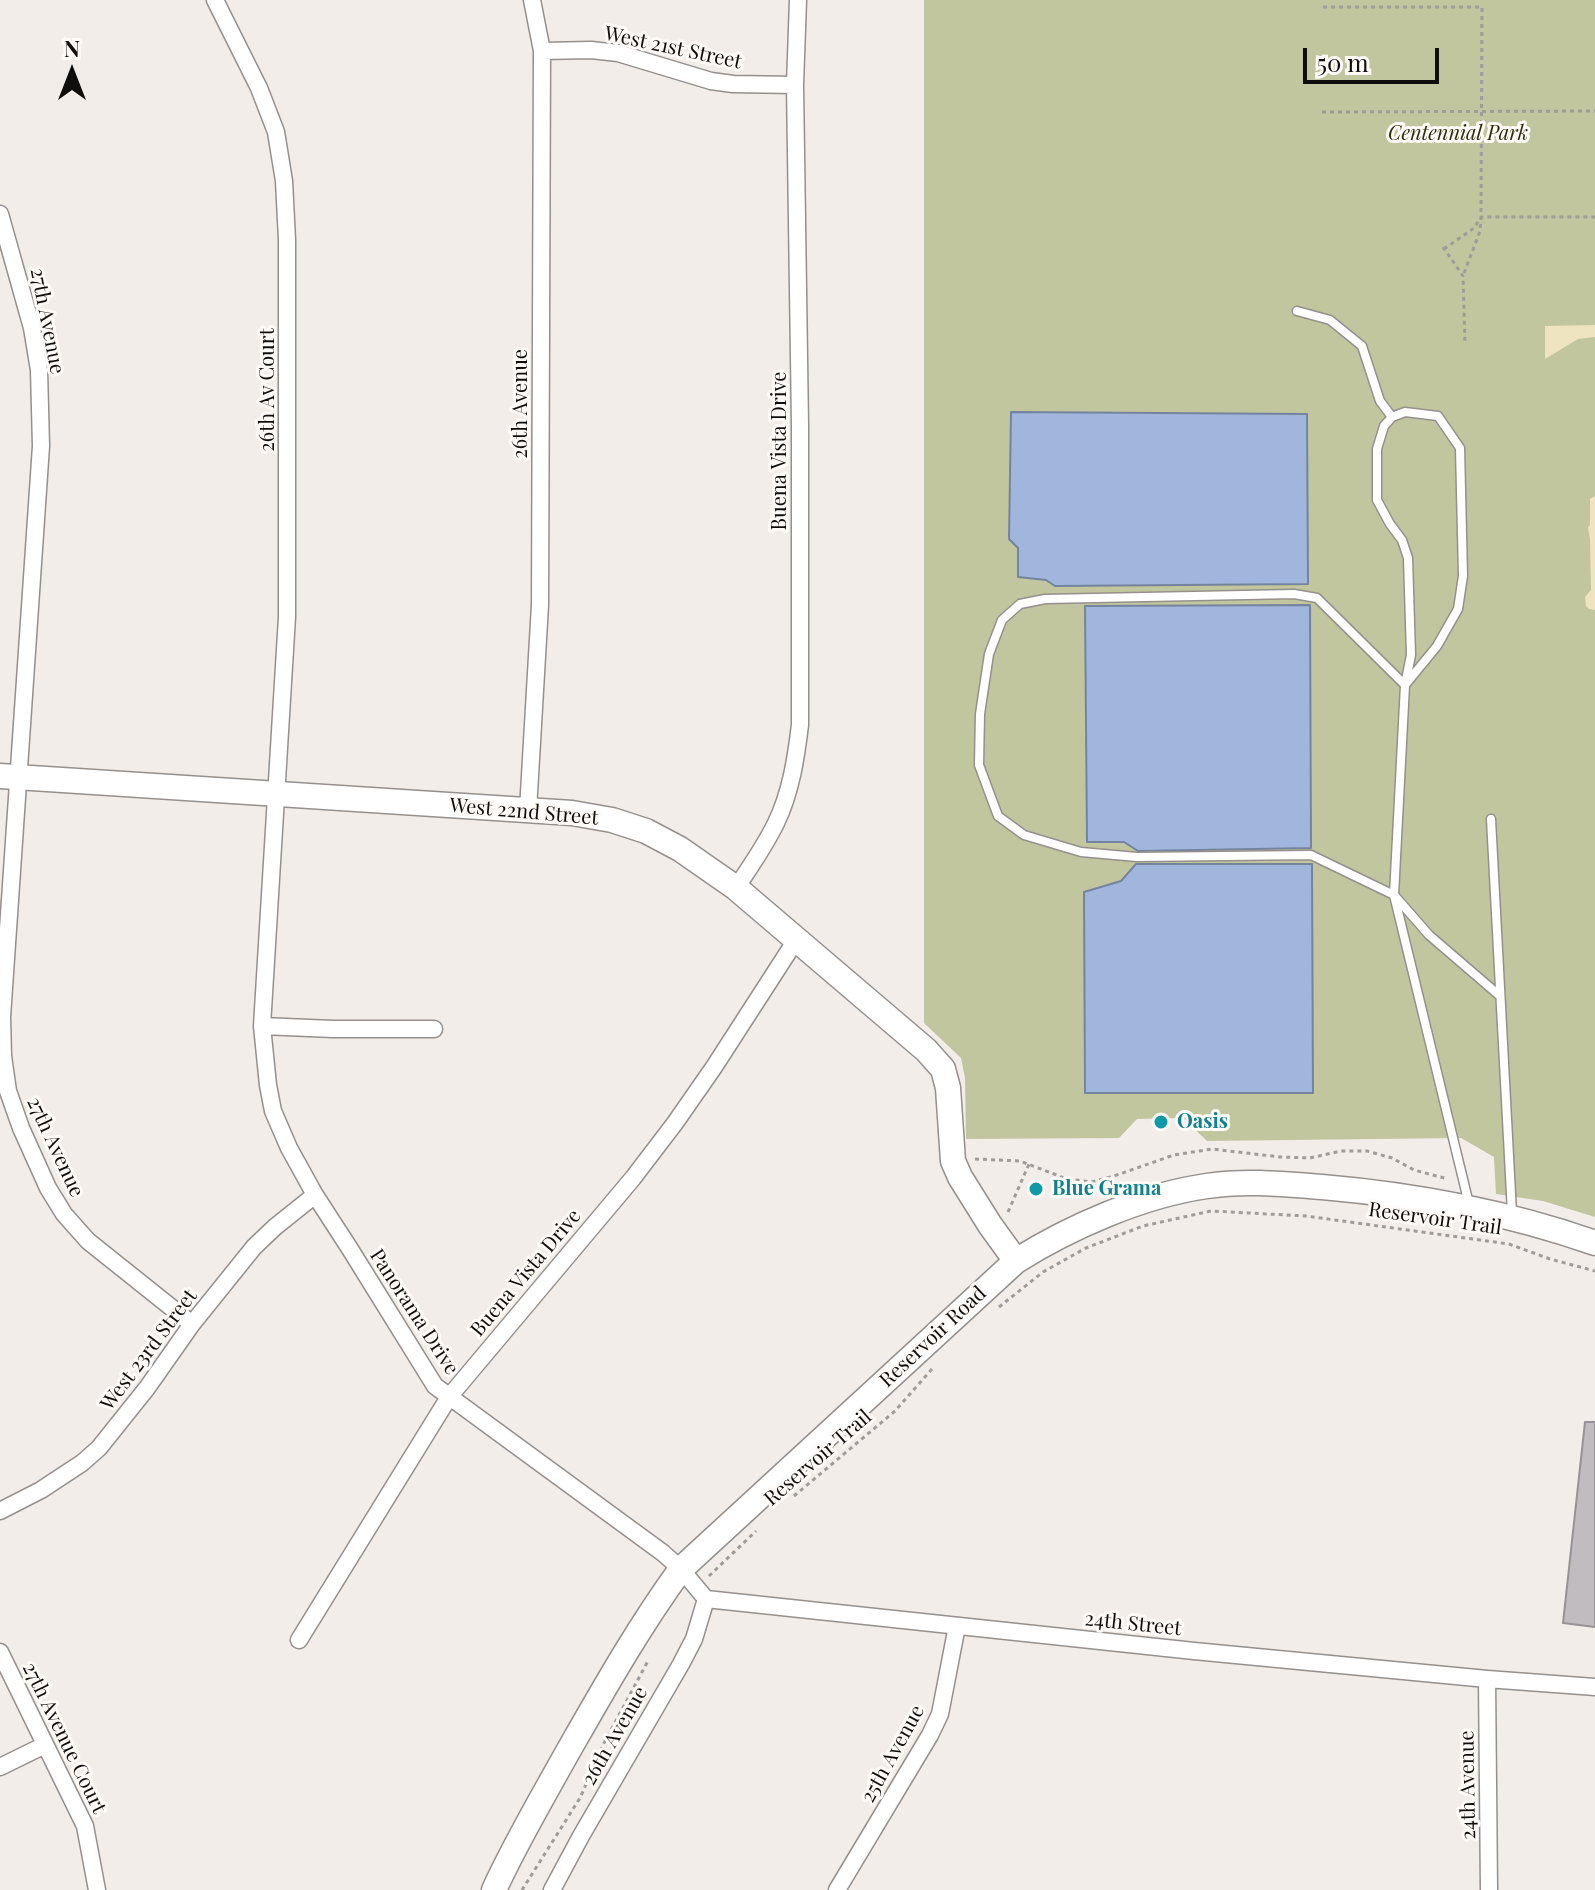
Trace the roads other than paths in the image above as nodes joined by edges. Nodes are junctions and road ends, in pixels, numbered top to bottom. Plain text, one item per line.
1 (215, 0) edge
2 (532, 0) edge
3 (798, 0) edge
4 (542, 51) junction
5 (795, 85) junction
6 (0, 214) edge
7 (1297, 311) dead end
8 (1392, 417) junction
9 (1405, 685) junction
10 (8, 776) edge
11 (276, 793) junction
12 (528, 810) junction
13 (1491, 819) dead end
14 (736, 888) junction
15 (1394, 895) junction
16 (796, 940) junction
17 (1500, 996) junction
18 (262, 1026) junction
19 (434, 1029) dead end
20 (315, 1195) junction
21 (1471, 1208) junction
22 (1512, 1218) junction
23 (1595, 1243) edge
24 (1016, 1261) junction
25 (192, 1324) junction
26 (449, 1397) junction
27 (0, 1511) edge
28 (695, 1585) junction
29 (957, 1626) junction
30 (299, 1640) dead end
31 (0, 1652) edge
32 (1487, 1679) junction
33 (1595, 1687) edge
34 (45, 1745) junction
35 (0, 1767) edge
36 (97, 1890) edge
37 (494, 1890) edge
38 (552, 1890) edge
39 (837, 1890) edge
40 (1489, 1890) edge

1 - 11 street, 26th Av Court
2 - 4 street, 26th Avenue
3 - 5 street, Buena Vista Drive
4 - 5 street, West 21st Street
4 - 12 street, 26th Avenue
5 - 14 street, Buena Vista Drive
6 - 10 street, 27th Avenue
7 - 8 lane
8 - 9 lane
8 - 9 lane
9 - 15 lane
9 - 15 lane
10 - 11 street, West 22nd Street
10 - 25 street, 27th Avenue
11 - 12 street, West 22nd Street
11 - 18 street, Panorama Drive
12 - 14 street, West 22nd Street
13 - 17 lane
14 - 16 street, West 22nd Street
15 - 17 lane
15 - 21 lane
16 - 24 street, West 22nd Street
16 - 26 street, Buena Vista Drive
17 - 22 lane
18 - 19 street
18 - 20 street, Panorama Drive
20 - 25 street, West 23rd Street
20 - 26 street, Panorama Drive
21 - 22 street, Reservoir Road
21 - 24 street, Reservoir Road
22 - 23 street, Reservoir Road
24 - 28 street, Reservoir Road
25 - 27 street, West 23rd Street
26 - 28 street, Panorama Drive
26 - 30 street, Buena Vista Drive
28 - 29 street, 24th Street
28 - 37 street, Reservoir Road
28 - 38 street, 26th Avenue
29 - 32 street, 24th Street
29 - 39 street, 25th Avenue
31 - 34 street, 27th Avenue Court
32 - 33 street, 24th Street
32 - 40 street, 24th Avenue
34 - 35 street
34 - 36 street, 27th Avenue Court

